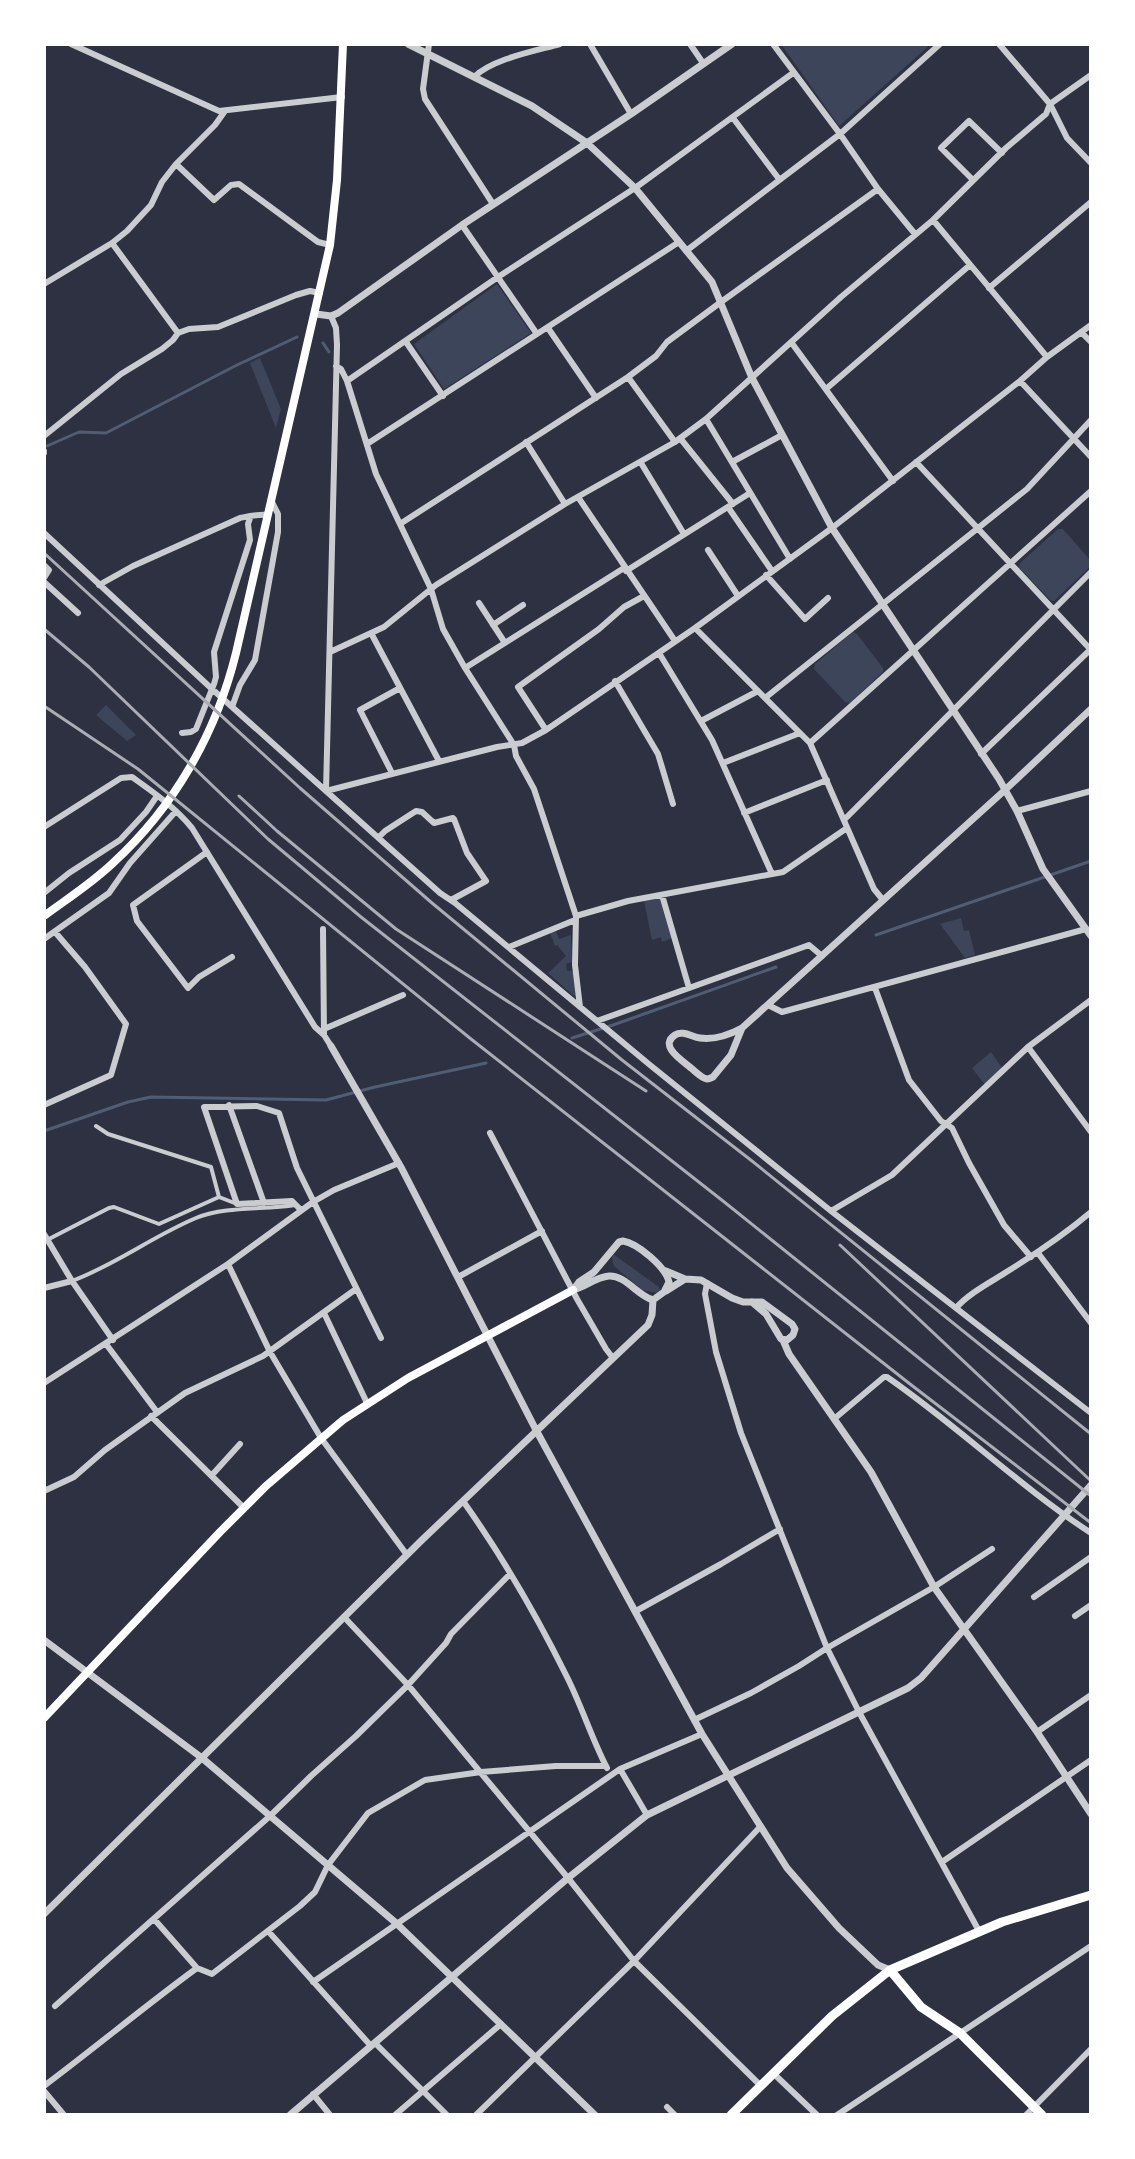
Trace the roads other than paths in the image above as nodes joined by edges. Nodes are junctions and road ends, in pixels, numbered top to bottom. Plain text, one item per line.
1 (71, 44) edge
2 (343, 44) edge
3 (408, 44) edge
4 (429, 44) edge
5 (560, 44) edge
6 (590, 44) edge
7 (690, 44) edge
8 (732, 44) edge
9 (773, 44) edge
10 (940, 44) edge
11 (999, 44) edge
12 (428, 54) junction
13 (703, 63) junction
14 (793, 73) junction
15 (1091, 75) edge
16 (474, 77) junction
17 (342, 97) junction
18 (1050, 104) junction
19 (225, 111) junction
20 (631, 114) junction
21 (733, 118) junction
22 (840, 134) junction
23 (587, 143) junction
24 (1002, 153) junction
25 (1091, 163) edge
26 (176, 164) junction
27 (779, 179) junction
28 (973, 180) junction
29 (635, 188) junction
30 (878, 189) junction
31 (1091, 202) edge
32 (493, 204) junction
33 (933, 220) junction
34 (462, 225) junction
35 (915, 234) junction
36 (679, 242) junction
37 (112, 243) junction
38 (330, 245) junction
39 (686, 251) junction
40 (970, 265) junction
41 (498, 277) junction
42 (44, 284) edge
43 (989, 288) junction
44 (320, 293) junction
45 (721, 302) junction
46 (316, 314) junction
47 (331, 316) junction
48 (1091, 325) edge
49 (548, 328) junction
50 (1081, 332) junction
51 (178, 333) junction
52 (537, 334) junction
53 (406, 342) junction
54 (791, 342) junction
55 (1091, 342) edge
56 (1047, 357) junction
57 (336, 366) junction
58 (628, 377) junction
59 (752, 378) junction
60 (347, 381) junction
61 (1020, 381) junction
62 (826, 389) junction
63 (443, 396) junction
64 (596, 398) junction
65 (706, 419) junction
66 (1091, 420) edge
67 (782, 435) junction
68 (44, 436) edge
69 (1073, 438) junction
70 (678, 440) junction
71 (526, 442) junction
72 (367, 444) junction
73 (1091, 457) edge
74 (732, 462) junction
75 (916, 462) junction
76 (641, 463) junction
77 (893, 481) junction
78 (1091, 491) edge
79 (750, 493) junction
80 (578, 497) junction
81 (271, 500) junction
82 (565, 504) junction
83 (730, 505) junction
84 (268, 515) junction
85 (250, 518) junction
86 (400, 524) junction
87 (832, 528) junction
88 (977, 528) junction
89 (44, 533) edge
90 (684, 534) junction
91 (708, 550) dead end
92 (790, 559) junction
93 (1010, 563) junction
94 (44, 565) edge
95 (625, 569) junction
96 (1091, 572) edge
97 (769, 573) junction
98 (44, 580) edge
99 (99, 585) junction
100 (431, 589) junction
101 (644, 596) junction
102 (738, 596) junction
103 (828, 598) dead end
104 (479, 603) dead end
105 (882, 604) junction
106 (523, 605) dead end
107 (1053, 610) junction
108 (78, 613) dead end
109 (493, 625) junction
110 (695, 628) junction
111 (371, 633) junction
112 (675, 641) junction
113 (505, 643) junction
114 (1091, 649) edge
115 (330, 652) junction
116 (913, 652) junction
117 (659, 653) junction
118 (465, 668) junction
119 (615, 681) junction
120 (400, 688) junction
121 (212, 689) junction
122 (758, 691) junction
123 (765, 698) junction
124 (232, 707) junction
125 (1091, 709) edge
126 (953, 712) junction
127 (701, 721) junction
128 (546, 730) junction
129 (182, 733) dead end
130 (800, 733) junction
131 (810, 743) junction
132 (514, 745) junction
133 (981, 754) junction
134 (439, 761) junction
135 (723, 763) junction
136 (392, 773) junction
137 (827, 780) junction
138 (1005, 790) junction
139 (326, 791) junction
140 (1091, 791) edge
141 (157, 796) junction
142 (673, 804) dead end
143 (176, 811) junction
144 (1017, 811) junction
145 (744, 813) junction
146 (844, 820) junction
147 (44, 827) edge
148 (847, 828) junction
149 (379, 837) junction
150 (207, 852) junction
151 (772, 874) junction
152 (44, 893) edge
153 (662, 895) junction
154 (451, 900) junction
155 (883, 900) junction
156 (44, 916) edge
157 (575, 918) junction
158 (323, 929) dead end
159 (55, 932) junction
160 (1088, 932) edge
161 (44, 939) edge
162 (509, 947) junction
163 (822, 956) junction
164 (232, 957) dead end
165 (689, 988) junction
166 (875, 988) junction
167 (403, 995) dead end
168 (1091, 1000) edge
169 (768, 1005) junction
170 (580, 1007) junction
171 (598, 1022) junction
172 (742, 1028) junction
173 (324, 1032) junction
174 (331, 1046) joint
175 (1028, 1047) junction
176 (44, 1105) edge
177 (229, 1105) junction
178 (948, 1125) junction
179 (96, 1126) dead end
180 (1091, 1132) edge
181 (490, 1133) dead end
182 (399, 1163) junction
183 (219, 1197) junction
184 (229, 1202) junction
185 (313, 1202) junction
186 (264, 1203) junction
187 (237, 1204) junction
188 (299, 1207) junction
189 (831, 1211) junction
190 (228, 1212) junction
191 (1091, 1212) edge
192 (542, 1231) junction
193 (46, 1237) edge
194 (1035, 1255) junction
195 (608, 1257) junction
196 (228, 1264) junction
197 (666, 1271) junction
198 (458, 1277) junction
199 (617, 1277) junction
200 (685, 1279) junction
201 (72, 1281) junction
202 (707, 1283) junction
203 (44, 1288) edge
204 (356, 1289) junction
205 (573, 1290) junction
206 (664, 1292) junction
207 (653, 1300) junction
208 (752, 1302) junction
209 (956, 1308) junction
210 (324, 1313) junction
211 (1091, 1323) edge
212 (488, 1335) junction
213 (381, 1338) dead end
214 (783, 1340) junction
215 (109, 1342) junction
216 (270, 1352) junction
217 (613, 1358) junction
218 (44, 1383) edge
219 (367, 1403) junction
220 (1091, 1413) edge
221 (154, 1414) junction
222 (834, 1419) junction
223 (536, 1430) junction
224 (321, 1438) junction
225 (240, 1444) dead end
226 (212, 1475) junction
227 (1091, 1485) edge
228 (44, 1491) edge
229 (463, 1501) junction
230 (244, 1508) junction
231 (1065, 1516) junction
232 (780, 1529) junction
233 (1091, 1533) edge
234 (992, 1549) dead end
235 (407, 1555) junction
236 (1091, 1557) edge
237 (510, 1574) junction
238 (934, 1587) junction
239 (1034, 1597) dead end
240 (1091, 1605) edge
241 (636, 1611) junction
242 (1075, 1616) dead end
243 (344, 1617) junction
244 (963, 1629) junction
245 (44, 1640) edge
246 (827, 1648) junction
247 (87, 1671) junction
248 (408, 1685) junction
249 (1091, 1695) edge
250 (859, 1712) junction
251 (44, 1718) edge
252 (694, 1720) junction
253 (1037, 1732) junction
254 (702, 1734) junction
255 (202, 1758) junction
256 (1091, 1760) edge
257 (606, 1766) junction
258 (620, 1769) junction
259 (481, 1772) junction
260 (612, 1774) junction
261 (728, 1776) junction
262 (1067, 1776) junction
263 (1091, 1814) edge
264 (647, 1815) junction
265 (270, 1816) junction
266 (760, 1827) junction
267 (529, 1832) junction
268 (942, 1862) junction
269 (328, 1865) junction
270 (568, 1878) junction
271 (1091, 1895) edge
272 (44, 1914) edge
273 (154, 1919) junction
274 (396, 1923) junction
275 (268, 1931) junction
276 (979, 1931) junction
277 (1091, 1946) edge
278 (634, 1961) junction
279 (197, 1968) junction
280 (890, 1970) junction
281 (453, 1976) junction
282 (313, 1982) junction
283 (55, 2006) dead end
284 (501, 2024) junction
285 (960, 2033) junction
286 (373, 2044) junction
287 (1091, 2049) edge
288 (535, 2056) junction
289 (773, 2073) junction
290 (760, 2085) junction
291 (44, 2088) edge
292 (423, 2091) junction
293 (313, 2094) junction
294 (667, 2107) dead end
295 (1034, 2107) junction
296 (64, 2115) edge
297 (290, 2115) edge
298 (330, 2115) edge
299 (395, 2115) edge
300 (447, 2115) edge
301 (476, 2115) edge
302 (595, 2115) edge
303 (675, 2115) edge
304 (731, 2115) edge
305 (817, 2115) edge
306 (837, 2115) edge
307 (1026, 2115) edge
308 (1042, 2115) edge

1 - 19 street
2 - 17 main road
3 - 12 street
4 - 12 street
5 - 16 street
6 - 20 street
7 - 13 street
8 - 13 street
9 - 14 street
10 - 22 street
11 - 18 street
12 - 16 street
12 - 32 street
13 - 20 street
14 - 21 street
14 - 22 street
15 - 18 street
16 - 23 street
17 - 19 street
17 - 38 main road
18 - 24 street
18 - 25 street
19 - 26 street
20 - 23 street
21 - 27 street
21 - 29 street
22 - 27 street
22 - 30 street
23 - 29 street
23 - 32 street
24 - 28 street
24 - 28 street
26 - 37 street
26 - 38 street
27 - 39 street
28 - 33 street
29 - 36 street
29 - 41 street
30 - 35 street
30 - 45 street
31 - 43 street
32 - 34 street
33 - 35 street
33 - 40 street
34 - 41 street
34 - 47 street
35 - 54 street
36 - 39 street
36 - 49 street
37 - 42 street
37 - 51 street
38 - 44 main road
39 - 45 street
40 - 43 street
40 - 62 street
41 - 52 street
41 - 53 street
43 - 56 street
44 - 46 main road
44 - 51 street
45 - 58 street
45 - 59 street
46 - 47 street
46 - 81 main road
47 - 57 street
48 - 50 street
49 - 52 street
49 - 64 street
50 - 55 street
50 - 56 street
51 - 68 street
52 - 63 street
53 - 60 street
53 - 63 street
54 - 59 street
54 - 62 street
56 - 61 street
57 - 60 street
57 - 115 street
58 - 64 street
58 - 70 street
59 - 65 street
59 - 67 street
60 - 72 street
61 - 69 street
61 - 75 street
62 - 77 street
63 - 72 street
64 - 71 street
65 - 70 street
65 - 74 street
66 - 69 street
67 - 74 street
67 - 87 street
69 - 73 street
69 - 88 street
70 - 76 street
70 - 83 street
71 - 82 street
71 - 86 street
72 - 86 street
74 - 79 street
75 - 77 street
75 - 88 street
76 - 80 street
76 - 90 street
77 - 87 street
78 - 93 street
79 - 83 street
79 - 92 street
80 - 82 street
80 - 95 street
81 - 84 main road
81 - 124 street
82 - 100 street
83 - 90 street
83 - 97 street
84 - 85 street
84 - 156 main road
85 - 99 street
85 - 121 street
86 - 100 street
87 - 92 street
87 - 105 street
88 - 93 street
88 - 105 street
89 - 99 street
90 - 95 street
91 - 102 street
92 - 97 street
93 - 107 street
93 - 116 street
94 - 98 street
95 - 101 street
95 - 113 street
96 - 107 street
97 - 102 street
97 - 103 street
98 - 108 street
99 - 121 street
100 - 111 street
100 - 118 street
101 - 112 street
101 - 128 street
102 - 110 street
104 - 109 street
105 - 116 street
105 - 123 street
106 - 109 street
107 - 114 street
107 - 126 street
109 - 113 street
110 - 112 street
110 - 122 street
111 - 115 street
111 - 120 street
112 - 117 street
113 - 118 street
114 - 133 street
115 - 139 street
116 - 126 street
116 - 131 street
117 - 119 street
117 - 127 street
118 - 132 street
119 - 128 street
119 - 142 street
120 - 134 street
120 - 136 street
121 - 124 street
121 - 129 street
122 - 123 street
122 - 127 street
123 - 130 street
124 - 139 street
125 - 138 street
126 - 133 street
126 - 146 street
127 - 135 street
128 - 132 street
130 - 131 street
130 - 135 street
131 - 137 street
132 - 134 street
132 - 157 street
133 - 138 street
134 - 136 street
135 - 145 street
136 - 139 street
137 - 145 street
137 - 146 street
138 - 144 street
138 - 155 street
139 - 149 street
140 - 144 street
141 - 143 street
141 - 147 street
141 - 152 street
143 - 150 street
143 - 159 street
144 - 160 street
145 - 151 street
146 - 148 street
148 - 151 street
148 - 155 street
149 - 154 street
149 - 154 street
150 - 164 street
150 - 173 street
151 - 153 street
153 - 157 street
153 - 165 street
154 - 162 street
155 - 163 street
157 - 162 street
157 - 170 street
158 - 173 street
159 - 161 street
159 - 176 street
160 - 166 street
162 - 170 street
163 - 165 street
163 - 169 street
165 - 171 street
166 - 169 street
166 - 178 street
167 - 173 street
168 - 175 street
169 - 172 street
170 - 171 street
171 - 189 street
172 - 172 street
173 - 174 street
174 - 182 street
175 - 178 street
175 - 180 street
177 - 185 street
177 - 186 street
177 - 187 street
178 - 189 street
178 - 194 street
179 - 183 street
181 - 192 street
182 - 185 street
182 - 198 street
183 - 184 street
183 - 193 street
184 - 187 street
184 - 190 street
185 - 188 street
185 - 204 street
186 - 187 street
186 - 188 street
188 - 190 street
188 - 196 street
189 - 209 street
190 - 201 street
191 - 194 street
192 - 198 street
192 - 205 street
193 - 201 street
194 - 209 street
194 - 211 street
195 - 197 street
195 - 199 street
195 - 205 street
196 - 215 street
196 - 216 street
197 - 200 street
197 - 206 street
198 - 212 street
199 - 205 street
199 - 207 street
200 - 202 street
200 - 206 street
201 - 203 street
201 - 215 street
202 - 208 street
202 - 232 street
204 - 210 street
204 - 213 street
205 - 212 main road
205 - 217 street
206 - 207 street
207 - 217 street
208 - 214 street
208 - 214 street
209 - 220 street
210 - 216 street
210 - 219 street
212 - 219 main road
212 - 223 street
214 - 222 street
215 - 218 street
215 - 221 street
216 - 221 street
216 - 224 street
217 - 223 street
219 - 224 main road
221 - 226 street
221 - 228 street
222 - 231 street
222 - 238 street
223 - 229 street
223 - 241 street
224 - 230 main road
224 - 235 street
225 - 226 street
226 - 230 street
227 - 231 street
229 - 235 street
229 - 237 street
230 - 247 main road
231 - 233 street
231 - 244 street
232 - 241 street
232 - 246 street
234 - 238 street
235 - 243 street
236 - 239 street
237 - 248 street
237 - 257 street
238 - 244 street
238 - 246 street
240 - 242 street
241 - 252 street
243 - 248 street
243 - 255 street
244 - 250 street
244 - 253 street
245 - 247 street
246 - 250 street
246 - 252 street
247 - 251 main road
247 - 255 street
248 - 259 street
248 - 265 street
249 - 253 street
250 - 261 street
250 - 268 street
252 - 254 street
253 - 262 street
254 - 258 street
254 - 261 street
255 - 265 street
255 - 272 street
256 - 262 street
257 - 259 street
257 - 260 street
258 - 260 street
258 - 264 street
259 - 267 street
259 - 269 street
260 - 267 street
261 - 264 street
261 - 266 street
262 - 263 street
262 - 268 street
264 - 270 street
265 - 269 street
265 - 273 street
266 - 278 street
266 - 280 street
267 - 270 street
267 - 274 street
268 - 276 street
269 - 274 street
269 - 275 street
270 - 278 street
270 - 281 street
271 - 276 main road
273 - 279 street
273 - 283 street
274 - 281 street
274 - 282 street
275 - 279 street
275 - 282 street
276 - 280 main road
277 - 285 street
278 - 288 street
278 - 290 street
279 - 291 street
280 - 285 main road
280 - 289 main road
281 - 284 street
281 - 286 street
282 - 286 street
284 - 288 street
284 - 292 street
285 - 295 main road
285 - 306 street
286 - 292 street
286 - 293 street
287 - 295 street
288 - 301 street
288 - 302 street
289 - 290 main road
289 - 305 street
290 - 304 main road
291 - 296 street
292 - 299 street
292 - 300 street
293 - 297 street
293 - 298 street
294 - 303 street
295 - 307 street
295 - 308 main road

